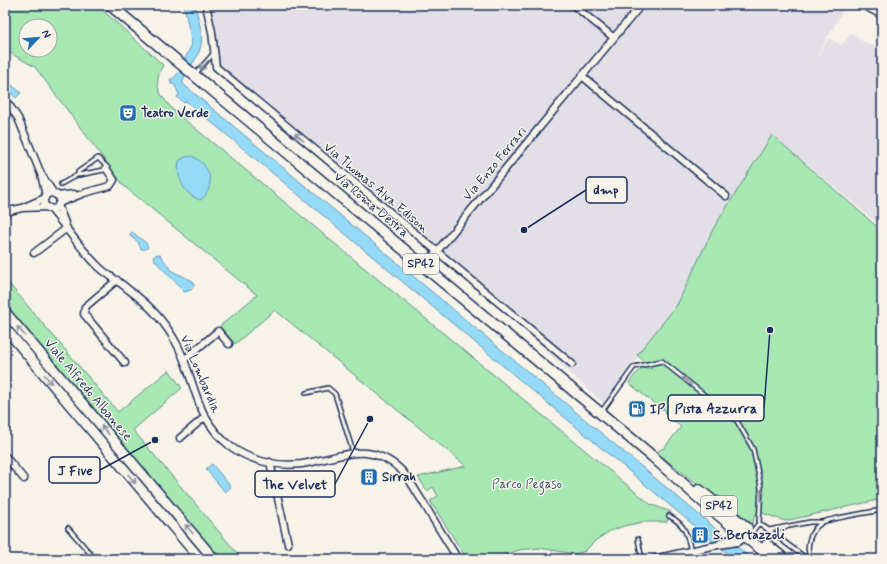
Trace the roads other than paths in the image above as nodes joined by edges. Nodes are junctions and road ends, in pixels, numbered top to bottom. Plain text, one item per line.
1 (110, 5) edge
2 (206, 5) edge
3 (573, 5) edge
4 (641, 5) edge
5 (862, 5) edge
6 (882, 15) edge
7 (613, 37) junction
8 (213, 54) junction
9 (193, 74) junction
10 (582, 76) junction
11 (5, 99) edge
12 (106, 168) junction
13 (41, 174) junction
14 (79, 174) junction
15 (60, 184) dead end
16 (84, 193) junction
17 (56, 195) junction
18 (726, 196) dead end
19 (45, 197) junction
20 (58, 204) junction
21 (22, 208) junction
22 (49, 208) junction
23 (5, 212) edge
24 (67, 228) junction
25 (436, 252) junction
26 (34, 253) dead end
27 (424, 267) junction
28 (117, 280) junction
29 (5, 312) edge
30 (5, 328) edge
31 (229, 344) dead end
32 (184, 360) junction
33 (125, 363) dead end
34 (572, 364) dead end
35 (306, 393) dead end
36 (600, 414) junction
37 (205, 417) junction
38 (180, 438) dead end
39 (353, 452) junction
40 (5, 456) edge
41 (652, 456) junction
42 (270, 462) junction
43 (24, 479) dead end
44 (882, 510) edge
45 (669, 516) dead end
46 (725, 520) junction
47 (821, 522) junction
48 (759, 523) junction
49 (68, 528) dead end
50 (769, 530) junction
51 (750, 534) junction
52 (731, 538) junction
53 (638, 539) dead end
54 (288, 544) dead end
55 (712, 546) junction
56 (691, 551) junction
57 (95, 559) edge
58 (200, 559) edge
59 (214, 559) edge
60 (458, 559) edge
61 (642, 559) edge
62 (654, 559) edge
63 (773, 559) edge
64 (778, 559) edge
65 (784, 559) edge
66 (807, 559) edge
67 (810, 559) edge

1 - 9 main road, Via Roma Destra / SP42
2 - 8 street, Via Thomas Alva Edison
3 - 7 street
4 - 7 street, Via Enzo Ferrari
5 - 6 street
7 - 10 street, Via Enzo Ferrari
8 -> 9 lane
25 -> 8 street, Via Thomas Alva Edison
9 - 27 main road, Via Roma Destra / SP42
10 - 18 street
10 - 25 street, Via Enzo Ferrari
11 - 13 street, Via Lombardia
12 - 14 lane
12 - 14 lane
12 - 16 street
13 - 17 street, Via Lombardia
13 - 19 street, Via Lombardia
14 - 15 lane
16 - 17 street
16 - 20 street
17 - 19 street
17 - 20 street, Via Lombardia
19 - 21 street
19 - 22 street, Via Lombardia
20 - 22 street
20 - 24 street, Via Lombardia
21 - 22 street
21 - 23 street
22 - 24 street, Via Lombardia
24 - 26 street
24 - 28 street, Via Lombardia
25 - 27 street, Via Enzo Ferrari
25 - 34 street, Via Thomas Alva Edison
27 - 36 main road, Via Roma Destra / SP42
28 - 32 street, Via Lombardia
28 - 33 street
59 -> 29 street, Viale Alfredo Albanese
30 -> 58 street, Viale Alfredo Albanese
31 - 32 street
32 - 37 street, Via Lombardia
35 - 39 lane
36 - 41 main road, Via Roma Destra / SP42
48 -> 36 lane
37 - 38 street
37 - 42 street, Via Lombardia
39 - 42 street, Via Lombardia
39 - 60 street, Via Lombardia
40 - 43 street
41 - 46 main road, Via Roma Destra / SP42
41 - 51 main road, Via Roma Destra / SP42
42 - 54 street
44 - 47 lane
45 - 56 lane
46 - 51 main road, Via Roma Destra / SP42
46 - 52 street
47 - 50 lane
47 - 67 lane
48 - 50 lane
48 - 51 lane
49 - 57 lane
50 - 66 lane
51 - 52 street
51 - 55 street
51 - 63 main road, Via Roma Destra / SP42
51 - 64 main road, Via Roma Destra / SP42
51 - 65 main road, Via Roma Destra / SP42
52 - 55 street
53 - 61 lane
55 - 56 street
56 - 62 street

